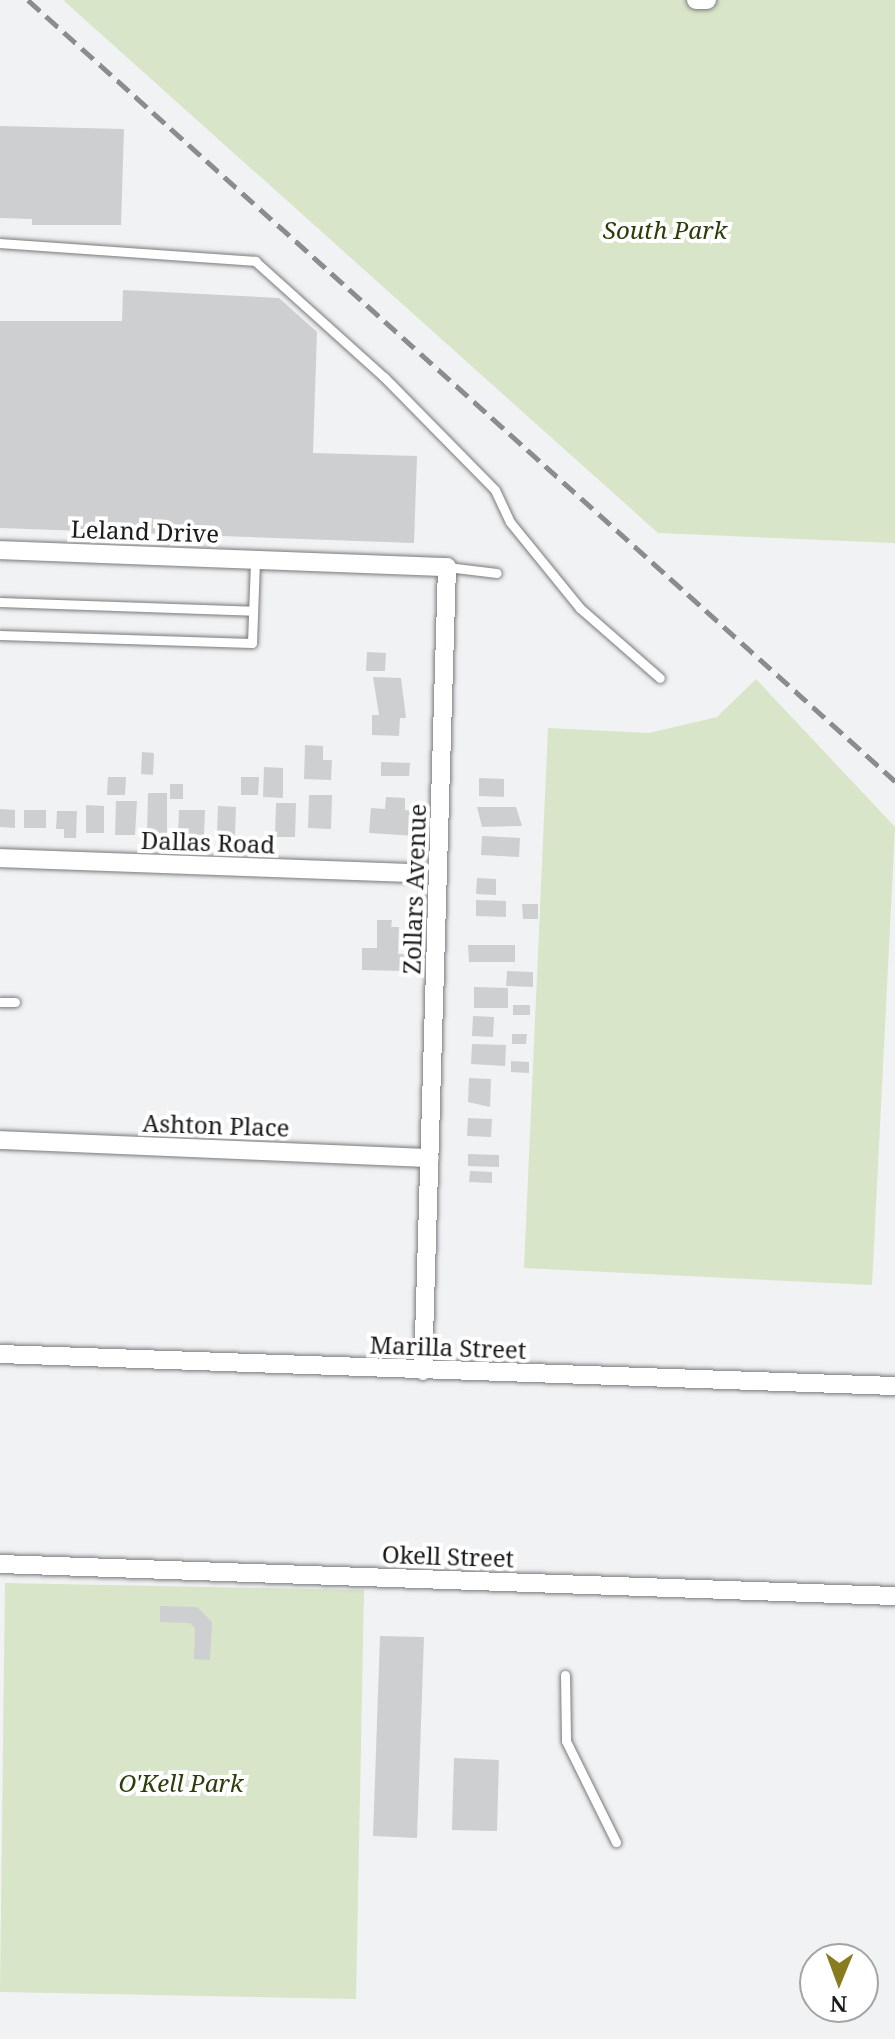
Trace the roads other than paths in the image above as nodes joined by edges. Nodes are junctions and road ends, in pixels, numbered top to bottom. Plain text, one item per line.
1 (696, 0) edge
2 (707, 0) edge
3 (0, 243) edge
4 (0, 550) edge
5 (255, 560) junction
6 (447, 567) junction
7 (497, 573) dead end
8 (0, 602) edge
9 (253, 611) junction
10 (0, 635) edge
11 (660, 678) dead end
12 (0, 858) edge
13 (415, 873) dead end
14 (0, 1002) edge
15 (15, 1002) dead end
16 (0, 1140) edge
17 (430, 1158) junction
18 (0, 1354) edge
19 (423, 1371) junction
20 (895, 1386) edge
21 (0, 1564) edge
22 (895, 1596) edge
23 (565, 1675) dead end
24 (616, 1842) dead end

1 - 2 street
3 - 11 lane
4 - 5 street, Leland Drive
5 - 6 street, Leland Drive
5 - 9 lane
6 - 7 lane
6 - 17 street, Zollars Avenue
8 - 9 lane
9 - 10 lane
12 - 13 street, Dallas Road
14 - 15 lane
16 - 17 street, Ashton Place
17 - 19 street, Zollars Avenue
18 - 19 street, Marilla Street
19 - 20 street, Marilla Street
21 - 22 street, Okell Street
23 - 24 lane

